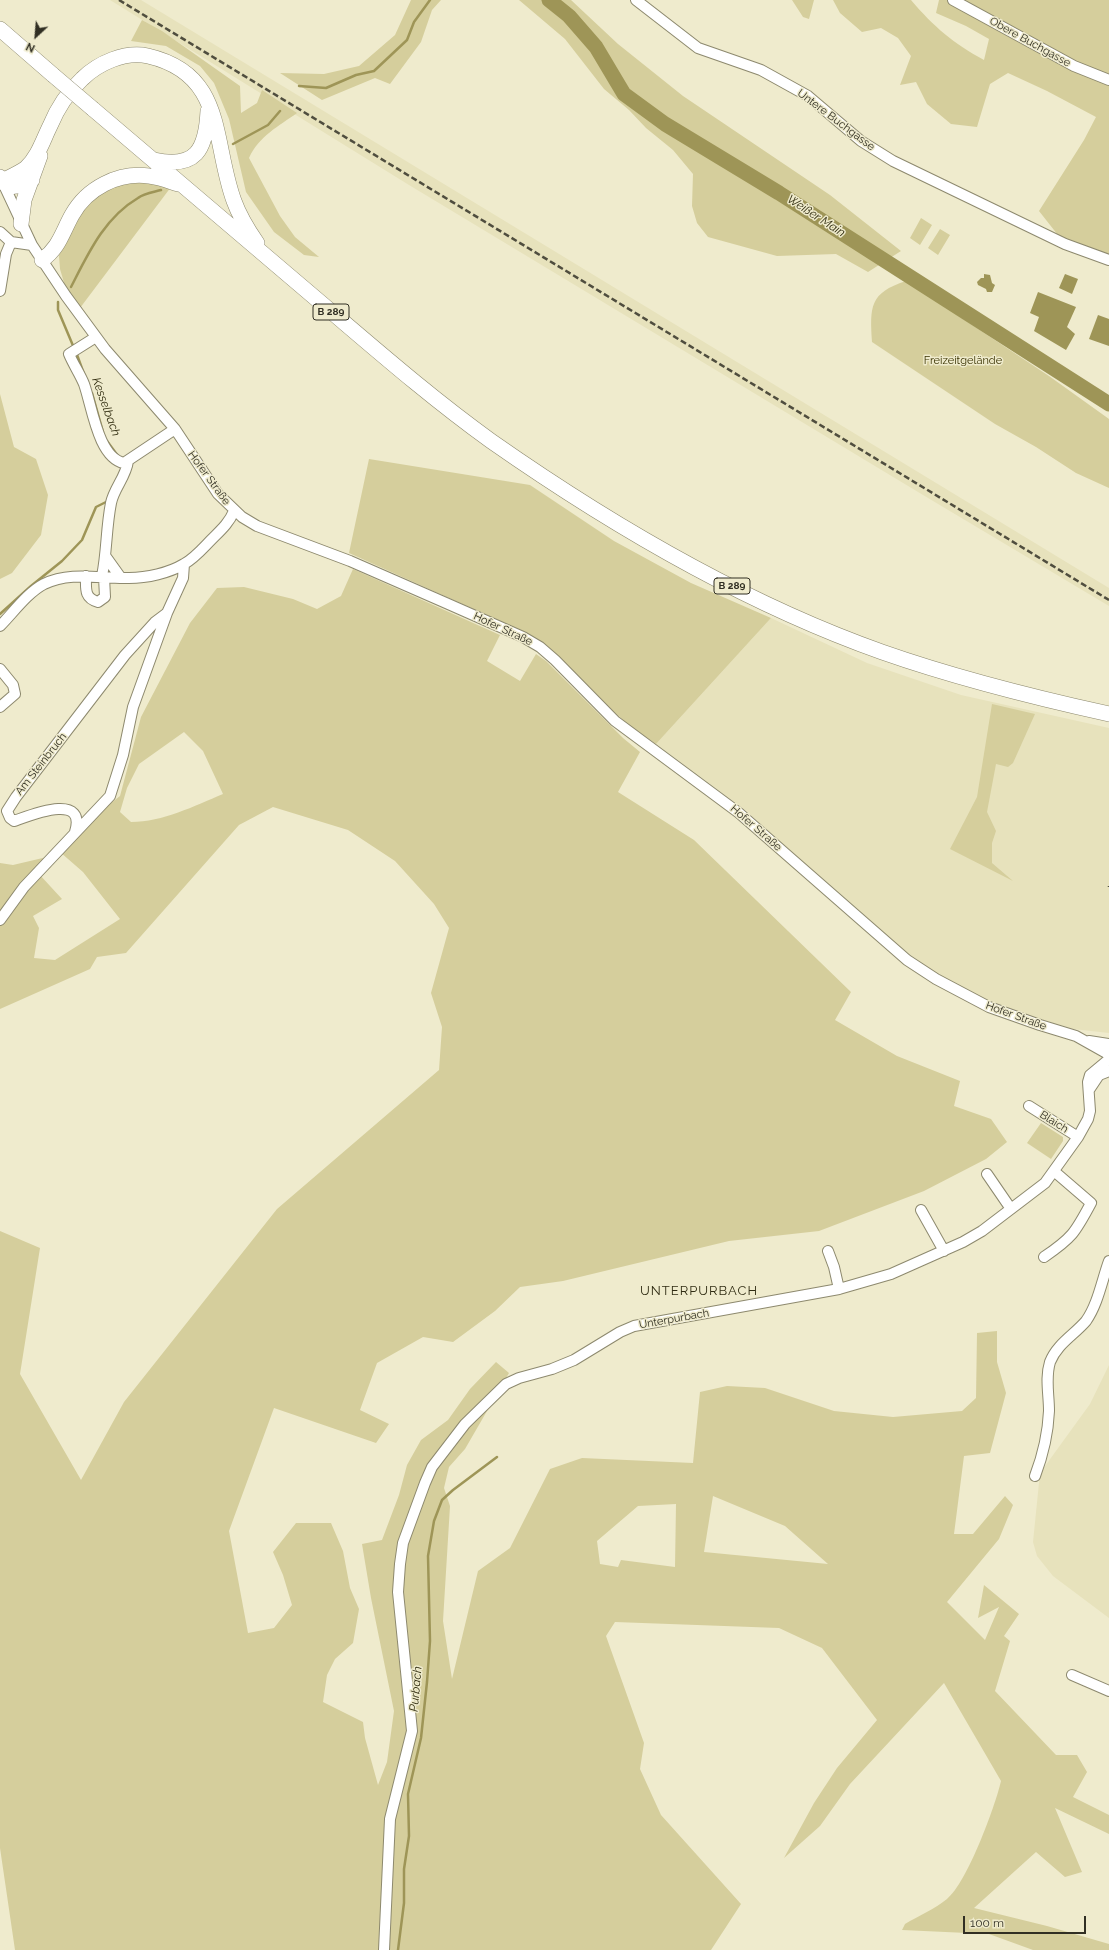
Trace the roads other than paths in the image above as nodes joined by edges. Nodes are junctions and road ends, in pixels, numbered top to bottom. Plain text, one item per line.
1 (636, 0) edge
2 (953, 0) edge
3 (0, 29) edge
4 (1109, 80) edge
5 (208, 102) junction
6 (44, 139) junction
7 (154, 160) junction
8 (1, 180) edge
9 (32, 180) junction
10 (180, 184) junction
11 (21, 224) junction
12 (0, 232) edge
13 (11, 242) junction
14 (32, 245) junction
15 (265, 256) junction
16 (42, 260) junction
17 (1109, 260) edge
18 (0, 291) edge
19 (96, 337) junction
20 (175, 429) junction
21 (123, 462) junction
22 (234, 511) junction
23 (106, 557) junction
24 (184, 564) junction
25 (86, 576) junction
26 (103, 577) junction
27 (121, 578) junction
28 (167, 613) junction
29 (0, 626) edge
30 (0, 669) edge
31 (0, 707) edge
32 (1109, 714) edge
33 (75, 832) junction
34 (0, 920) edge
35 (1087, 1040) junction
36 (1109, 1044) edge
37 (1108, 1057) edge
38 (1109, 1071) edge
39 (1088, 1090) junction
40 (1029, 1106) dead end
41 (1078, 1137) junction
42 (1054, 1172) junction
43 (987, 1174) dead end
44 (1011, 1209) junction
45 (921, 1210) dead end
46 (828, 1251) dead end
47 (944, 1251) junction
48 (1044, 1257) dead end
49 (1109, 1261) edge
50 (839, 1289) junction
51 (1035, 1476) dead end
52 (1072, 1674) dead end
53 (1109, 1691) edge
54 (384, 1950) edge

1 - 17 street, Untere Buchgasse
2 - 4 street, Obere Buchgasse
3 - 7 highway, B 289, bridge
5 - 6 highway
5 - 7 highway
5 - 15 highway
6 - 8 highway
6 - 9 highway
7 - 10 highway, B 289
8 - 9 highway
8 - 11 street, Hofer Straße
9 - 11 highway
10 - 15 highway, B 289
10 - 16 highway
11 - 14 street, Hofer Straße
12 - 13 street
13 - 14 street
13 - 18 street
14 - 16 street, Hofer Straße
15 - 32 highway, B 289
16 - 19 street, Hofer Straße
19 - 20 street, Hofer Straße
19 - 21 street
20 - 21 street
20 - 22 street, Hofer Straße
21 - 23 street
22 - 24 street
22 - 35 street, Hofer Straße
23 - 26 street
23 - 27 street
24 - 27 street
24 - 28 street, Am Steinbruch
25 - 26 street
25 - 26 street
25 - 29 street
26 - 27 street
28 - 33 street, Am Steinbruch
28 - 33 street, Am Steinbruch
30 - 31 street
33 - 34 street
35 - 36 street, Hofer Straße
35 - 37 street, Hofer Straße
37 - 39 street, Blaich
38 - 39 street
39 - 41 street, Blaich
40 - 41 street, Blaich
41 - 42 street, Unterpurbach
42 - 44 street, Unterpurbach
42 - 48 street
43 - 44 street
44 - 47 street, Unterpurbach
45 - 47 street
46 - 50 street
47 - 50 street, Unterpurbach
49 - 51 street
50 - 54 street, Unterpurbach
52 - 53 street

